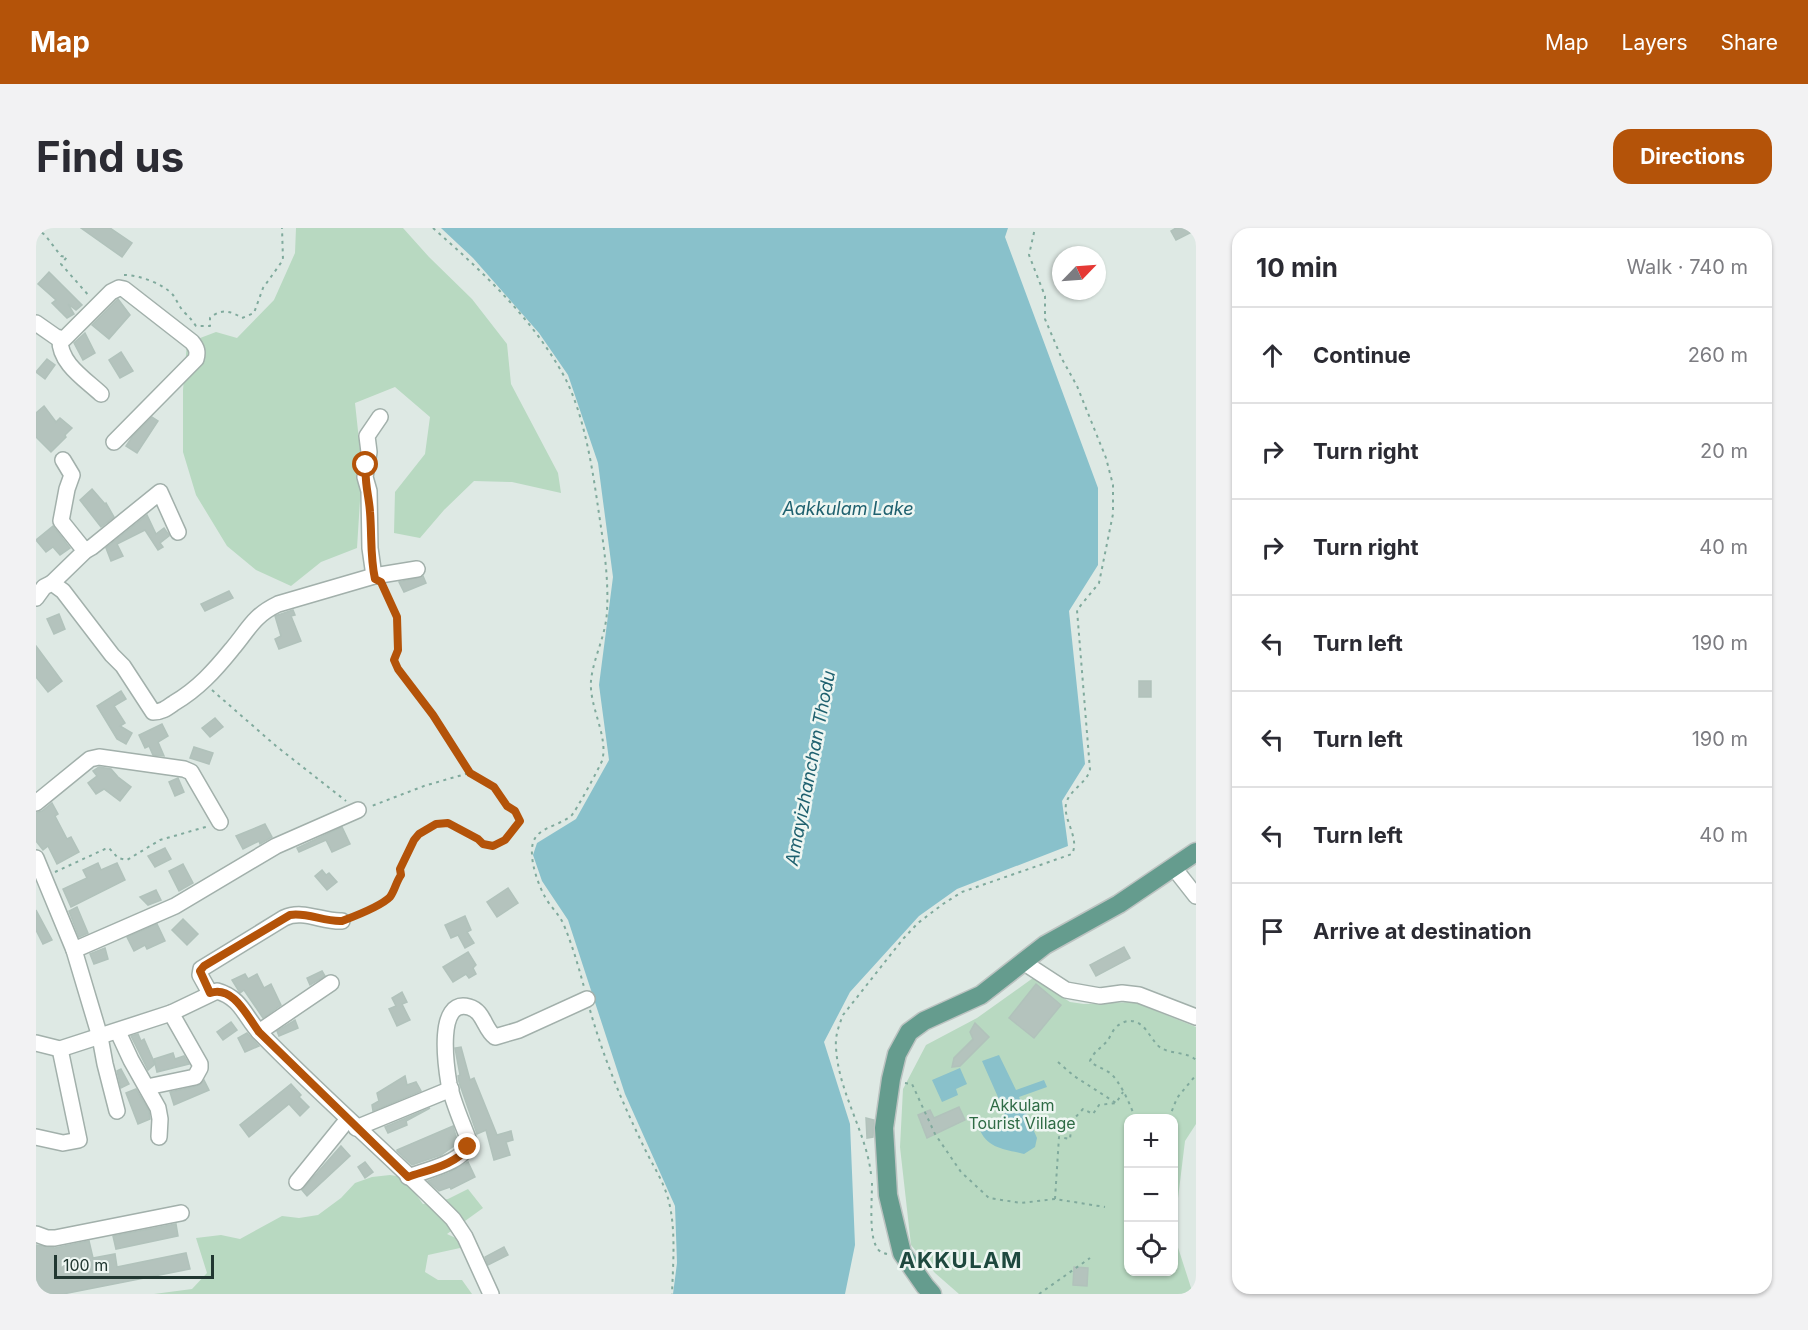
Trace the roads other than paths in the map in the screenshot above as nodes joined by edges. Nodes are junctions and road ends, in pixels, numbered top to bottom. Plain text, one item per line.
1 (36, 323) edge
2 (60, 339) junction
3 (101, 394) dead end
4 (380, 417) dead end
5 (114, 442) dead end
6 (63, 460) dead end
7 (178, 532) dead end
8 (85, 551) junction
9 (417, 569) dead end
10 (374, 576) junction
11 (52, 583) junction
12 (36, 598) edge
13 (36, 802) edge
14 (358, 810) road end
15 (220, 822) road end
16 (1196, 852) edge
17 (36, 858) edge
18 (1174, 868) junction
19 (1196, 896) edge
20 (342, 921) road end
21 (74, 950) junction
22 (1023, 962) junction
23 (332, 983) dead end
24 (210, 993) junction
25 (587, 999) road end
26 (171, 1013) junction
27 (1196, 1017) edge
28 (118, 1032) junction
29 (259, 1032) junction
30 (100, 1037) junction
31 (36, 1043) edge
32 (60, 1049) junction
33 (147, 1087) junction
34 (451, 1089) junction
35 (117, 1111) dead end
36 (352, 1124) junction
37 (36, 1137) edge
38 (159, 1137) dead end
39 (408, 1177) junction
40 (297, 1182) dead end
41 (182, 1213) dead end
42 (36, 1234) edge
43 (491, 1294) edge
44 (932, 1294) edge

1 - 2 street
2 - 3 street
2 - 5 street
4 - 10 street
6 - 8 street
7 - 8 street
8 - 11 street
9 - 10 street
10 - 11 street
11 - 12 street
13 - 15 street
14 - 21 street
16 - 18 main road
17 - 21 street
18 - 19 street
18 - 22 main road
20 - 24 street
21 - 30 street
22 - 27 street
22 - 44 main road
23 - 29 street
24 - 26 street
24 - 29 street
25 - 34 street
26 - 28 street
26 - 33 street
28 - 30 street
28 - 33 street
29 - 36 street
30 - 32 street
30 - 35 street
31 - 32 street
32 - 37 street
33 - 38 street
34 - 36 street
34 - 39 street
36 - 39 street
36 - 40 street
39 - 43 street
41 - 42 street

